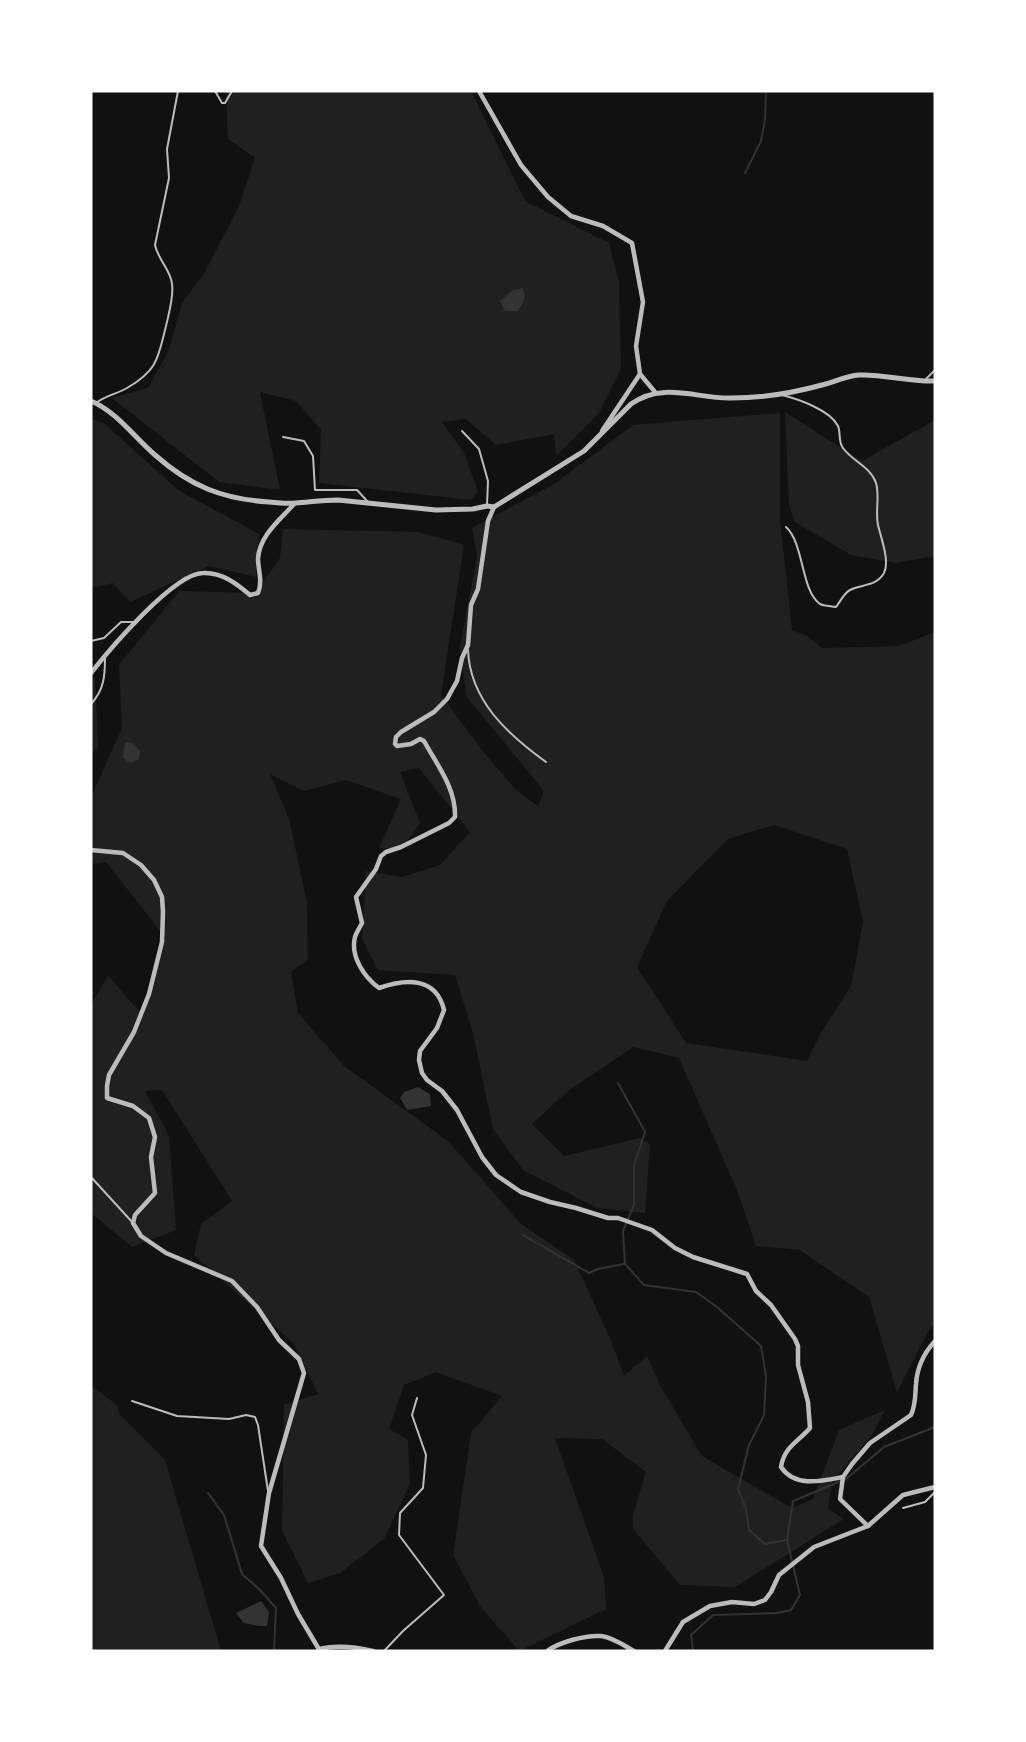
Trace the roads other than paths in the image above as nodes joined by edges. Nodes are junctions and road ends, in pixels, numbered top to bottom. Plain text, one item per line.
1 (178, 91) edge
2 (215, 91) edge
3 (232, 91) edge
4 (479, 91) edge
5 (935, 370) edge
6 (640, 374) junction
7 (935, 381) edge
8 (924, 382) junction
9 (655, 392) junction
10 (778, 394) junction
11 (94, 402) edge
12 (462, 431) dead end
13 (283, 437) dead end
14 (595, 440) junction
15 (369, 503) junction
16 (294, 504) junction
17 (487, 506) junction
18 (494, 507) junction
19 (786, 526) dead end
20 (136, 622) junction
21 (91, 641) edge
22 (468, 645) junction
23 (105, 656) junction
24 (91, 673) edge
25 (91, 704) edge
26 (546, 762) dead end
27 (91, 850) edge
28 (91, 1177) edge
29 (133, 1223) junction
30 (935, 1341) edge
31 (417, 1398) dead end
32 (132, 1402) dead end
33 (843, 1477) junction
34 (935, 1487) edge
35 (935, 1492) edge
36 (269, 1493) junction
37 (903, 1508) dead end
38 (868, 1526) junction
39 (320, 1650) edge
40 (373, 1651) edge
41 (384, 1651) edge
42 (547, 1651) edge
43 (634, 1651) edge
44 (666, 1651) edge

1 - 11 lane
2 - 3 lane
4 - 6 street
5 - 8 lane
6 - 9 street
6 - 14 street
7 - 8 street
8 - 10 street
9 - 10 street
9 - 14 street
10 - 19 lane
11 - 16 street
12 - 17 lane
13 - 15 lane
14 - 18 street
15 - 16 street
15 - 17 street
16 - 20 street
17 - 18 street
18 - 22 street
20 - 21 lane
20 - 23 street
22 - 26 lane
22 - 33 street
23 - 24 street
23 - 25 lane
27 - 29 street
28 - 29 lane
29 - 36 street
30 - 33 street
31 - 41 lane
32 - 36 lane
33 - 38 street
34 - 38 street
35 - 37 lane
36 - 39 street
38 - 44 street
39 - 40 street
42 - 43 street

